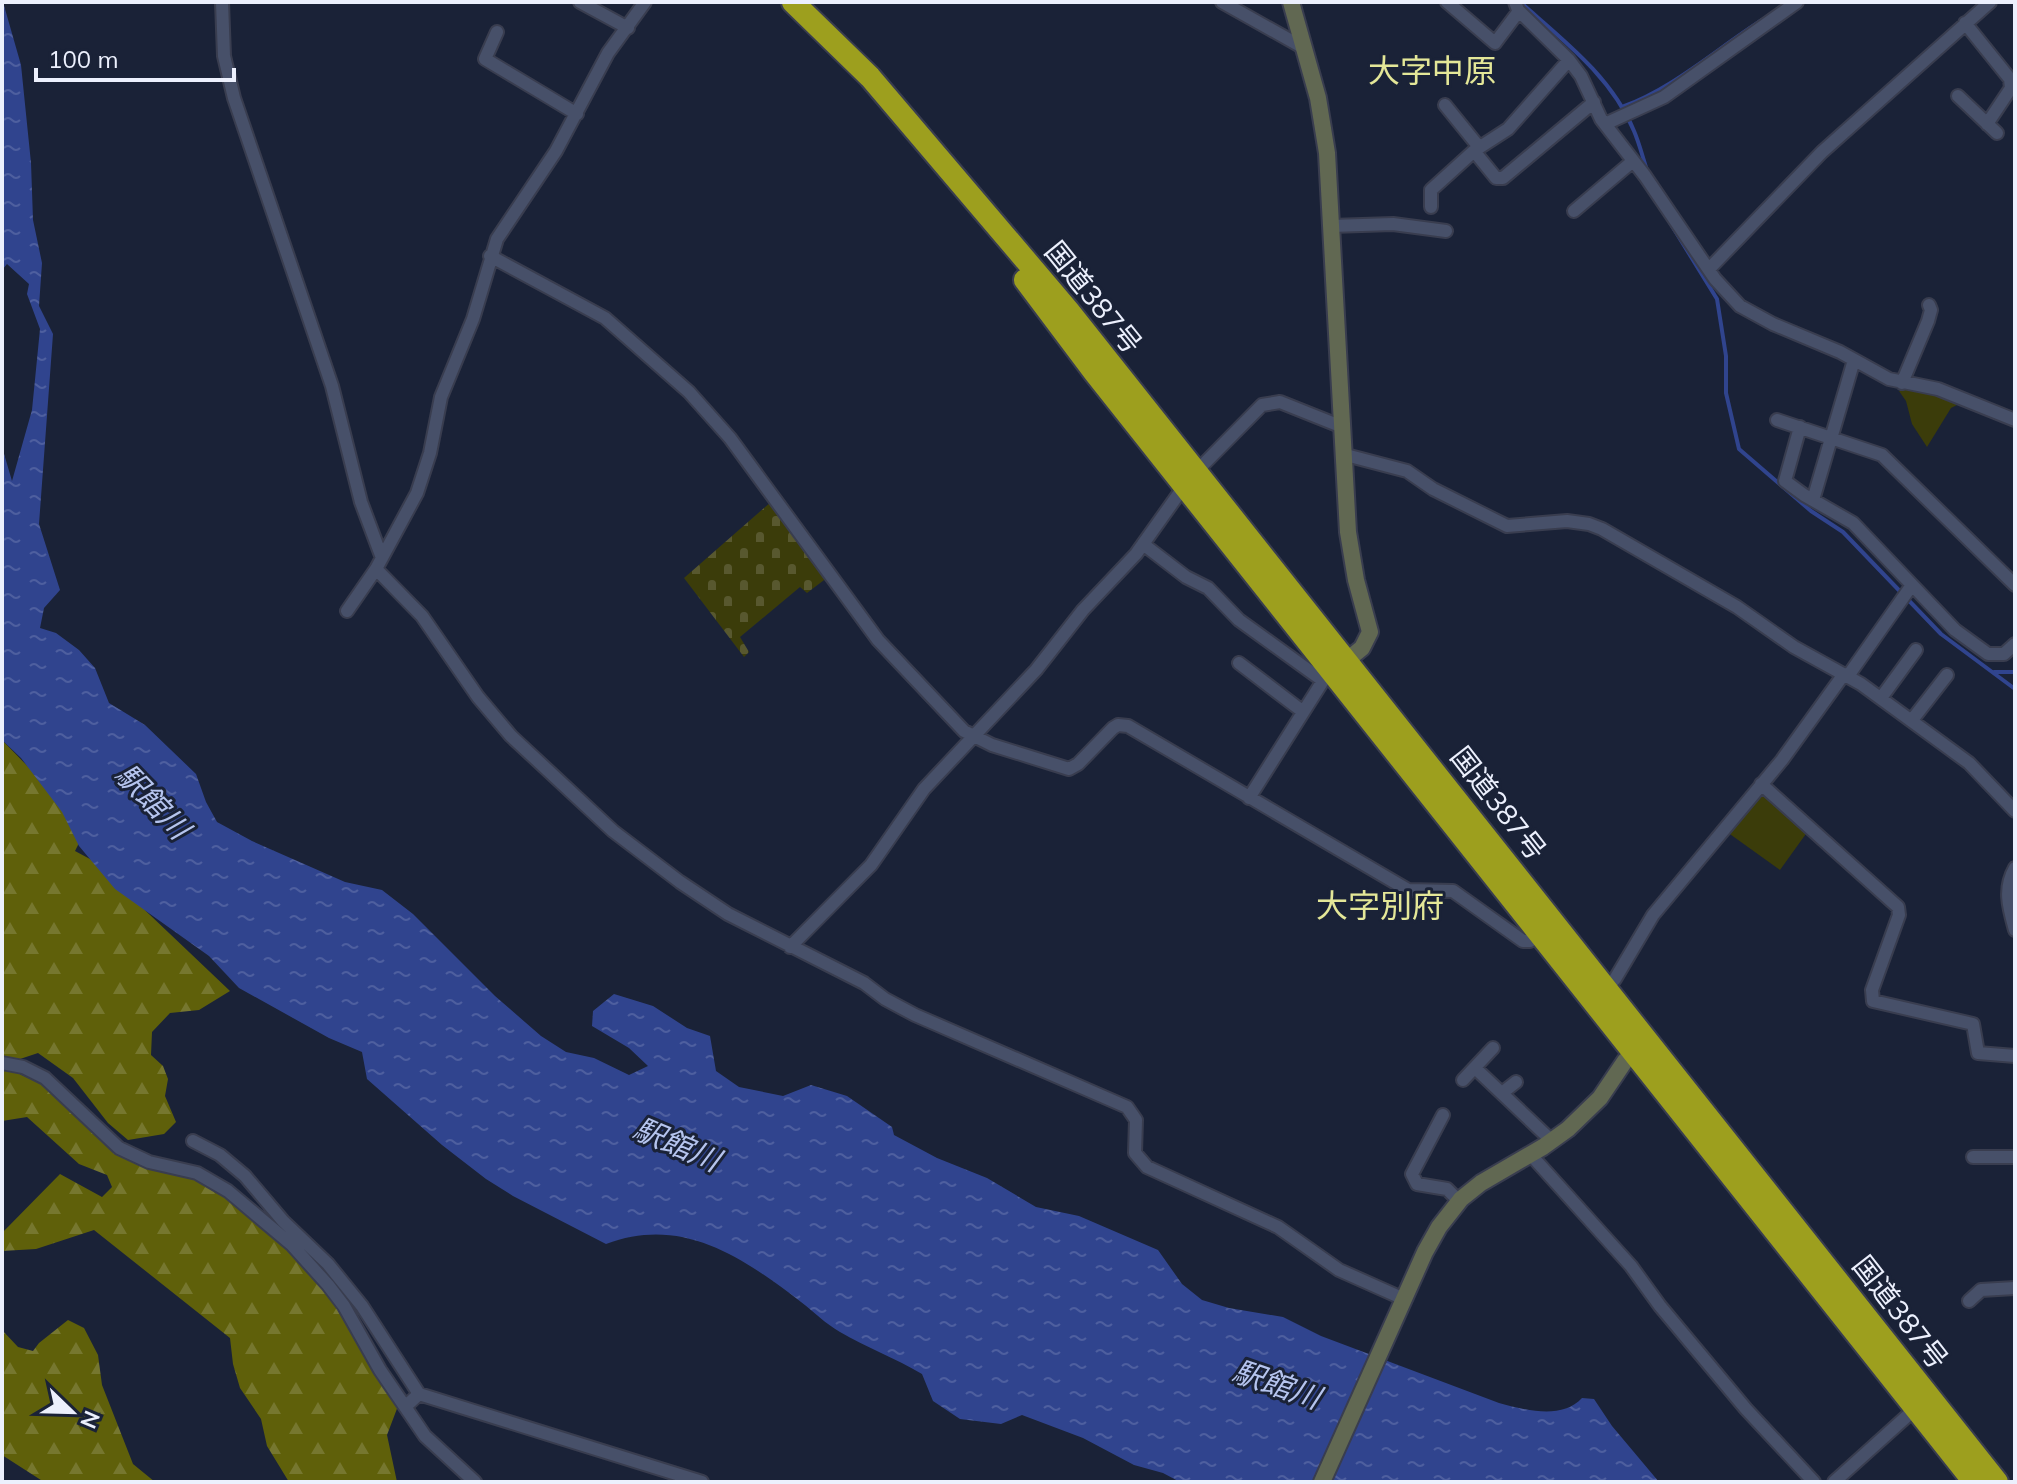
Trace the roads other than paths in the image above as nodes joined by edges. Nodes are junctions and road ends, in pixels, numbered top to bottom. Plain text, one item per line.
1 (222, 2) edge
2 (580, 2) edge
3 (645, 2) edge
4 (793, 2) edge
5 (1222, 2) edge
6 (1291, 2) edge
7 (1447, 2) edge
8 (1797, 2) edge
9 (1990, 2) edge
10 (1517, 6) edge
11 (1965, 23) junction
12 (628, 28) junction
13 (497, 32) dead end
14 (1304, 48) junction
15 (1569, 60) junction
16 (1958, 96) dead end
17 (1594, 102) junction
18 (1445, 105) dead end
19 (577, 114) junction
20 (1605, 124) junction
21 (1477, 149) junction
22 (1633, 161) junction
23 (1431, 207) dead end
24 (1574, 211) dead end
25 (1331, 226) junction
26 (1446, 231) dead end
27 (490, 256) junction
28 (1709, 269) junction
29 (1929, 305) dead end
30 (1854, 360) junction
31 (1902, 383) junction
32 (2013, 415) edge
33 (1777, 420) dead end
34 (1340, 426) junction
35 (1800, 427) junction
36 (1831, 436) junction
37 (1342, 454) junction
38 (1190, 478) junction
39 (1813, 500) junction
40 (1143, 544) junction
41 (379, 563) junction
42 (1912, 585) junction
43 (2015, 585) edge
44 (347, 611) dead end
45 (2015, 644) edge
46 (1916, 650) dead end
47 (1239, 663) dead end
48 (1334, 671) junction
49 (1846, 675) junction
50 (1947, 675) dead end
51 (1881, 698) junction
52 (1302, 711) junction
53 (1912, 720) junction
54 (973, 737) junction
55 (1761, 784) junction
56 (1249, 798) junction
57 (2015, 811) edge
58 (2015, 868) edge
59 (2015, 930) edge
60 (1540, 934) junction
61 (790, 947) junction
62 (1607, 987) junction
63 (1642, 1047) junction
64 (1493, 1048) dead end
65 (2015, 1056) edge
66 (2, 1063) edge
67 (1475, 1068) junction
68 (1463, 1080) dead end
69 (1516, 1082) dead end
70 (1502, 1093) junction
71 (1443, 1115) dead end
72 (193, 1141) dead end
73 (1552, 1141) junction
74 (1531, 1155) junction
75 (1973, 1157) dead end
76 (2015, 1157) edge
77 (1459, 1201) junction
78 (2015, 1288) edge
79 (1969, 1301) dead end
80 (1403, 1302) junction
81 (419, 1394) junction
82 (405, 1407) junction
83 (1916, 1408) junction
84 (681, 1479) edge
85 (475, 1482) edge
86 (702, 1482) edge
87 (1322, 1482) edge
88 (1814, 1482) edge
89 (1834, 1482) edge
90 (1974, 1482) edge
91 (1997, 1482) edge

1 - 41 street
2 - 12 street
3 - 12 street
4 - 38 highway, 国道387号
5 - 14 street
6 - 14 street
7 - 10 street
8 - 20 street
9 - 11 street
10 - 15 street
11 - 16 street
11 - 28 street
12 - 19 street
13 - 19 street
14 - 25 street
15 - 17 street
15 - 21 street
17 - 20 street
17 - 21 street
18 - 21 street
19 - 27 street
20 - 22 street
21 - 23 street
22 - 24 street
22 - 28 street
25 - 26 street
25 - 34 street
27 - 41 street
27 - 54 street
28 - 30 street
29 - 31 street
30 - 31 street
30 - 36 street
31 - 32 street
33 - 35 street
34 - 37 street
34 - 38 street
35 - 36 street
35 - 39 street
36 - 39 street
36 - 43 street
37 - 48 street
37 - 49 street
38 - 40 street
38 - 48 highway, 国道387号
39 - 42 street
40 - 48 street
40 - 54 street
41 - 44 street
41 - 61 street
42 - 45 street
42 - 49 street
46 - 51 street
47 - 52 street
48 - 52 street
48 - 60 highway, 国道387号
48 - 62 highway, 国道387号
49 - 51 street
49 - 55 street
50 - 53 street
51 - 53 street
52 - 56 street
53 - 57 street
54 - 56 street
54 - 61 street
55 - 62 street
55 - 65 street
56 - 60 street
58 - 59 street
60 - 63 highway, 国道387号
61 - 80 street
62 - 63 highway, 国道387号
63 - 73 street
63 - 83 highway, 国道387号
63 - 91 highway, 国道387号
64 - 67 street
66 - 82 street
67 - 68 street
67 - 70 street
69 - 70 street
70 - 73 street
71 - 77 street
72 - 81 street
73 - 74 street
74 - 77 street
74 - 88 street
75 - 76 street
77 - 80 street
78 - 79 street
80 - 87 street
81 - 82 street
81 - 84 street
82 - 85 street
83 - 89 street
83 - 90 highway, 国道387号
84 - 86 street

